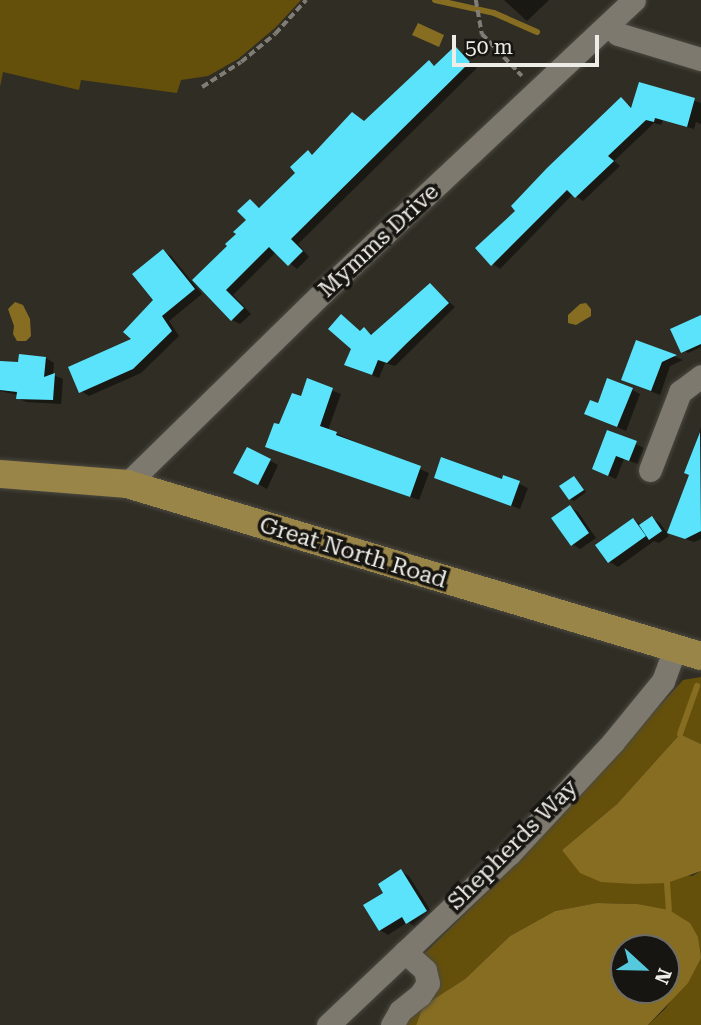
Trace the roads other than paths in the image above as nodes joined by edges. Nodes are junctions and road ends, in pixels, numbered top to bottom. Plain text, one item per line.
1 (634, 0) edge
2 (608, 25) junction
3 (701, 59) edge
4 (701, 376) edge
5 (649, 470) dead end
6 (0, 474) edge
7 (127, 484) junction
8 (688, 652) edge
9 (405, 952) junction
10 (328, 1025) edge
11 (392, 1025) edge

1 - 2 street, Mymms Drive
2 - 3 street
2 - 7 street, Mymms Drive
4 - 5 street
6 - 7 main road, Great North Road
7 - 8 main road, Great North Road
8 - 9 street, Shepherds Way
9 - 10 street, Shepherds Way
9 - 11 street

